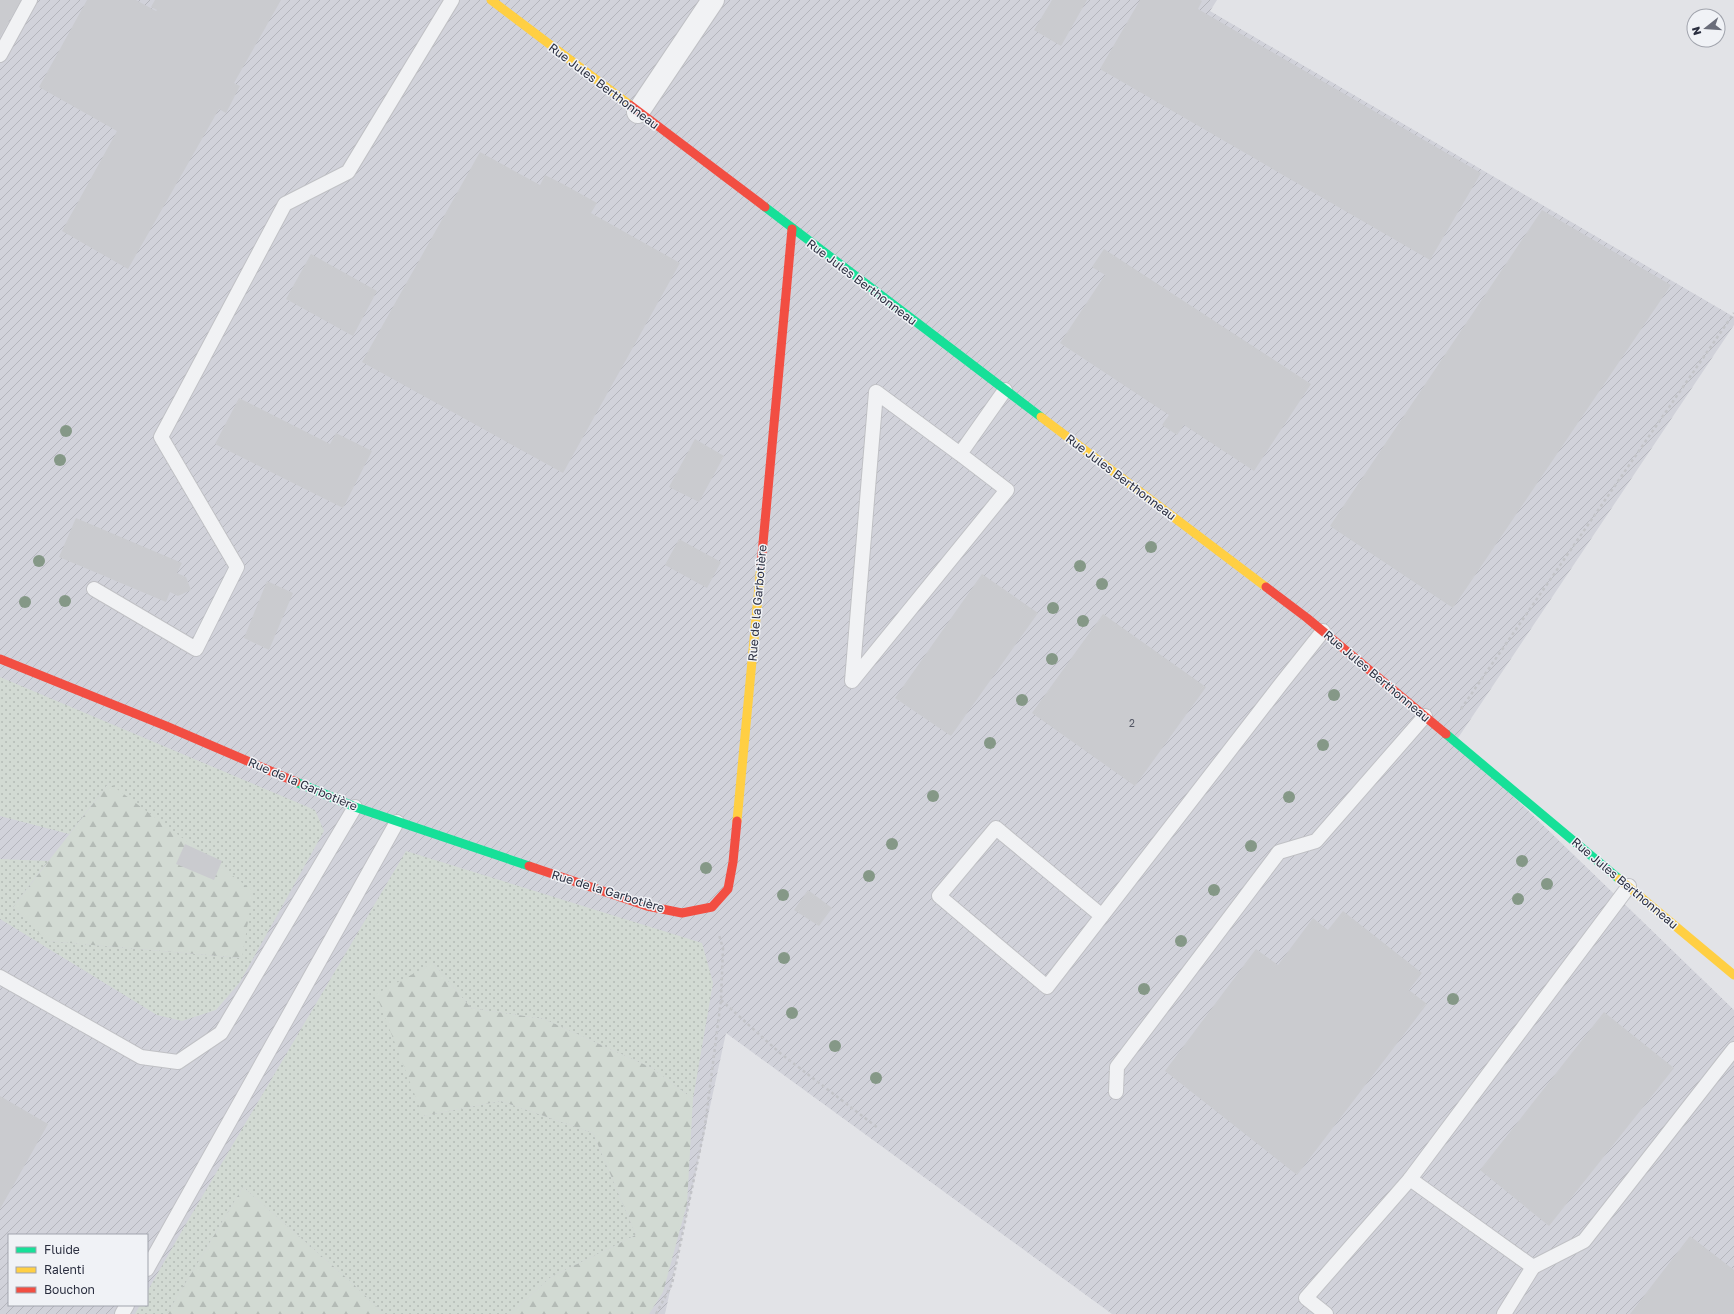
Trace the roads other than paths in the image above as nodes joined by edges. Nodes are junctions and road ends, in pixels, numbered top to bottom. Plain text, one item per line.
1 (30, 0) edge
2 (452, 0) edge
3 (492, 0) edge
4 (712, 0) edge
5 (0, 55) edge
6 (638, 112) junction
7 (792, 229) junction
8 (1005, 390) junction
9 (960, 454) junction
10 (94, 589) dead end
11 (1323, 631) junction
12 (0, 659) edge
13 (1426, 716) junction
14 (355, 807) junction
15 (397, 822) junction
16 (1629, 886) junction
17 (1102, 916) junction
18 (1734, 975) edge
19 (0, 977) edge
20 (1734, 1049) edge
21 (1116, 1092) dead end
22 (1410, 1179) junction
23 (148, 1267) edge
24 (1532, 1267) junction
25 (1326, 1314) edge
26 (1504, 1314) edge

1 - 5 lane
2 - 10 lane
3 - 6 main road, Rue Jules Berthonneau
4 - 6 street
6 - 7 main road, Rue Jules Berthonneau
7 - 8 main road, Rue Jules Berthonneau
7 - 15 main road, Rue de la Garbotière
8 - 9 lane
8 - 11 main road, Rue Jules Berthonneau
9 - 9 lane
11 - 13 main road, Rue Jules Berthonneau
11 - 17 lane
12 - 14 main road, Rue de la Garbotière
13 - 16 main road, Rue Jules Berthonneau
13 - 21 lane
14 - 15 main road, Rue de la Garbotière
14 - 19 lane
15 - 23 lane
16 - 18 main road, Rue Jules Berthonneau
16 - 22 lane
17 - 17 lane
20 - 24 lane
22 - 24 lane
22 - 25 lane
24 - 26 lane

